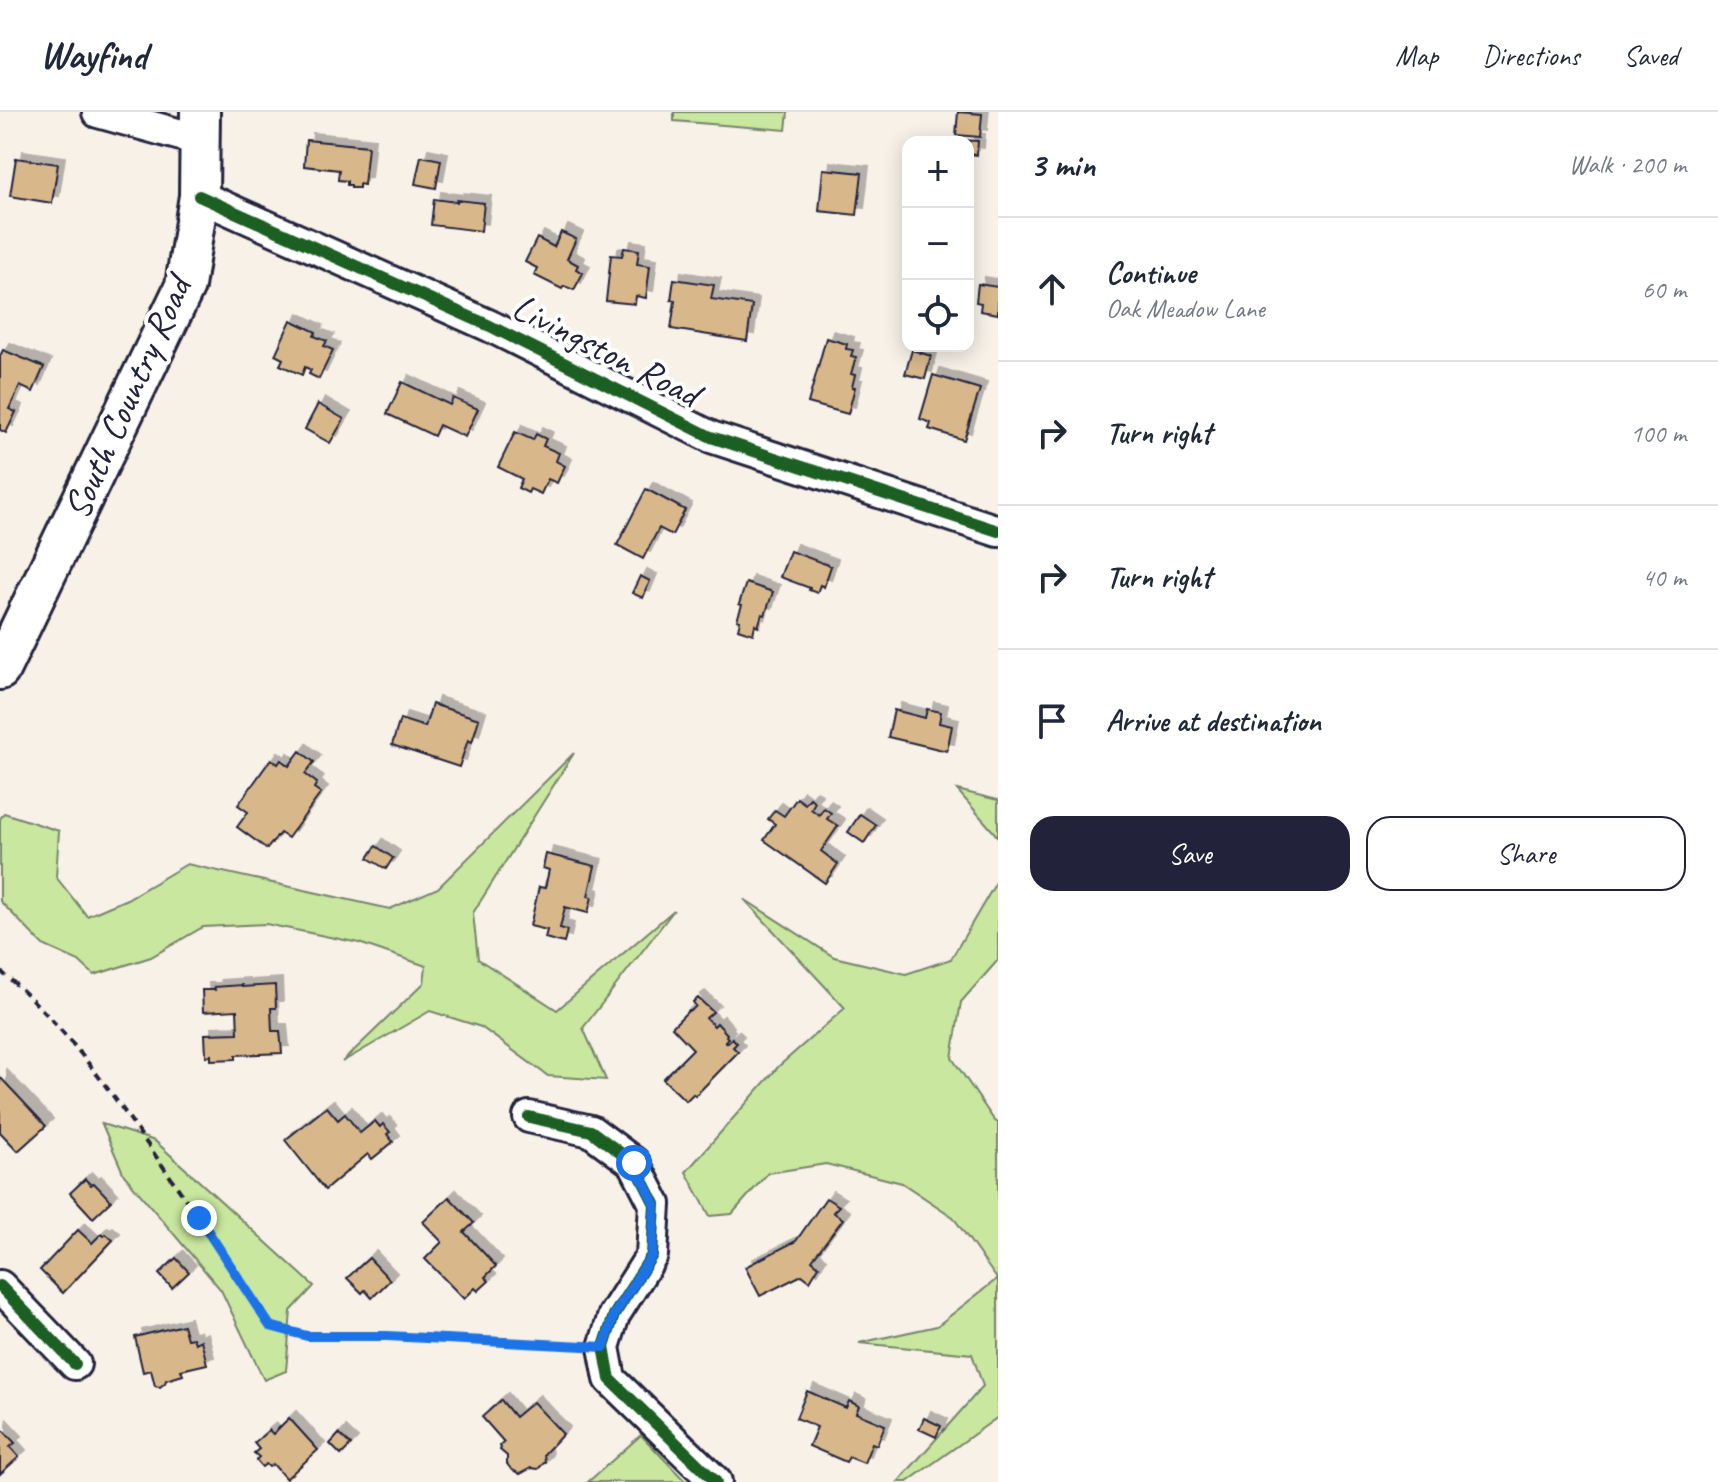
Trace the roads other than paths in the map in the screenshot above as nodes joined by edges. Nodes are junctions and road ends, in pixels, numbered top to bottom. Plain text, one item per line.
1 (98, 112) edge
2 (200, 126) edge
3 (199, 196) junction
4 (998, 531) edge
5 (0, 670) edge
6 (529, 1117) dead end
7 (0, 1286) edge
8 (75, 1364) dead end
9 (716, 1482) edge

1 - 2 street
2 - 3 main road, South Country Road
3 - 4 street, Livingston Road
3 - 5 main road, South Country Road
6 - 9 street
7 - 8 street

